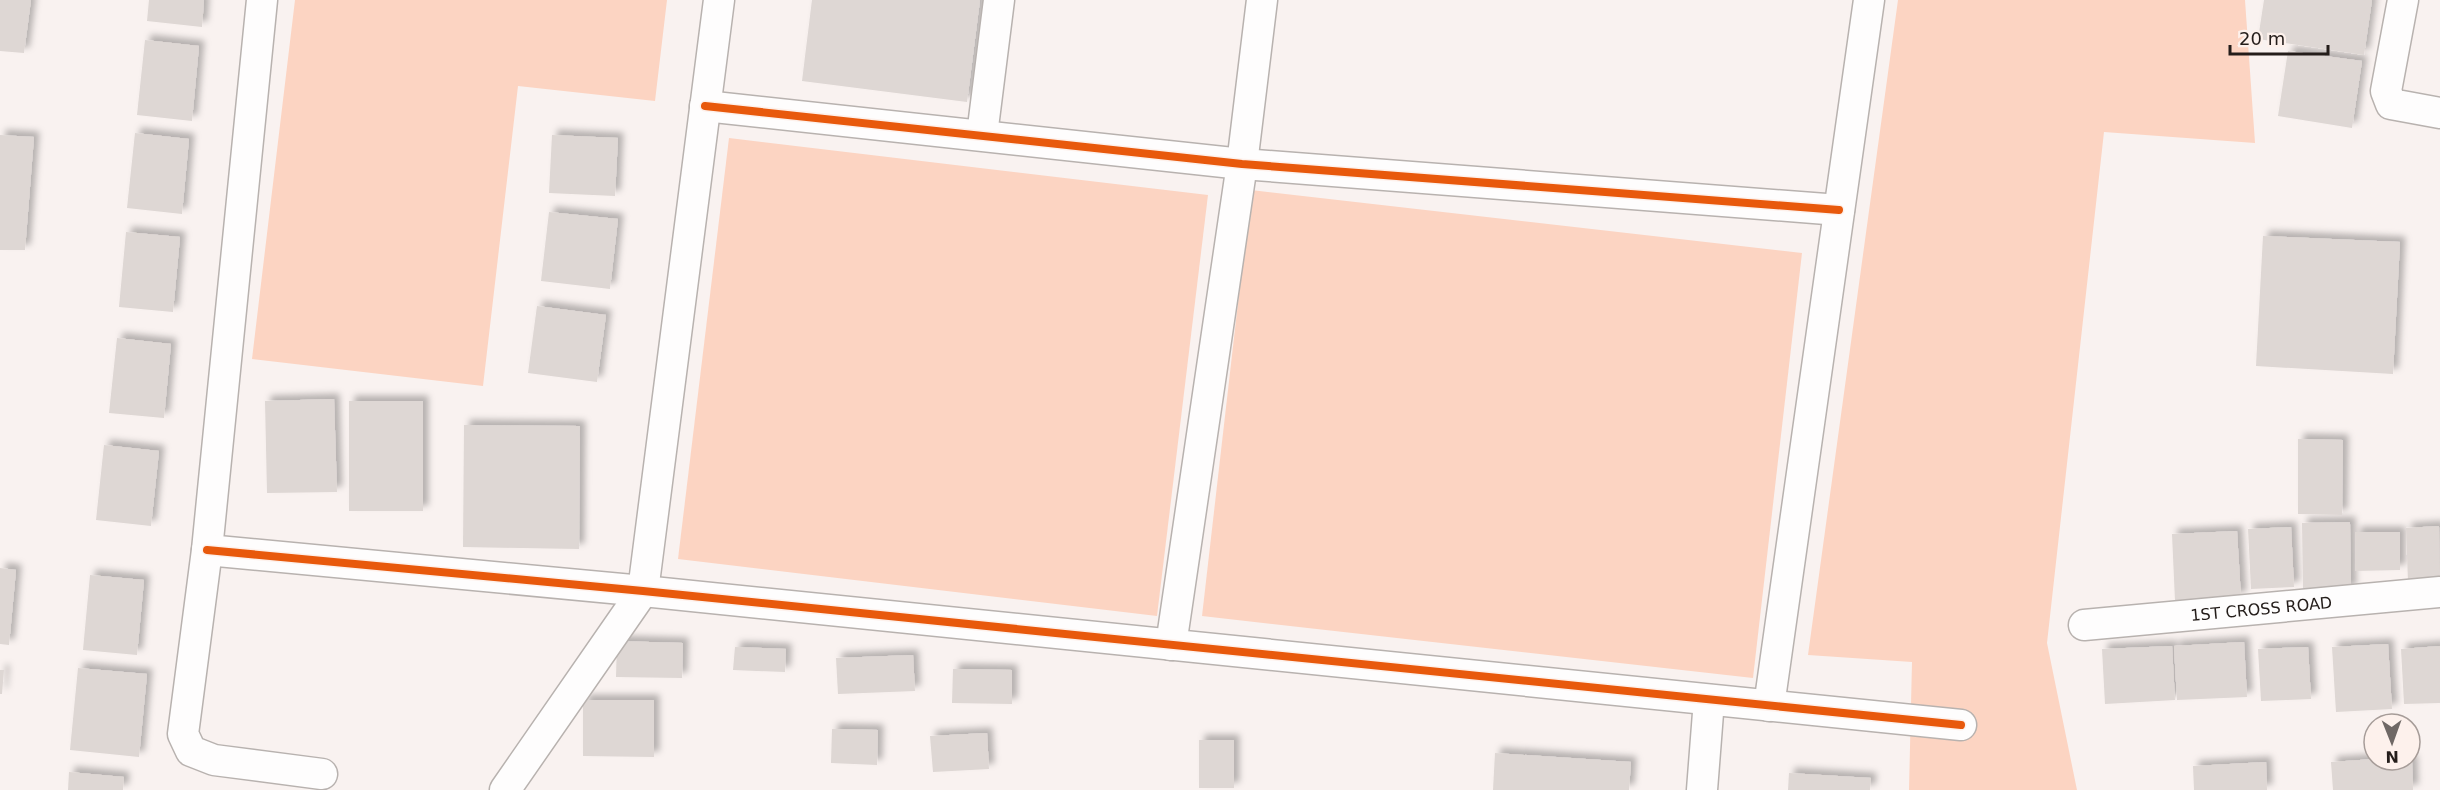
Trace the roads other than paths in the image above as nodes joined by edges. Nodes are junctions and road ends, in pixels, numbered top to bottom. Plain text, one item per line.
1 (262, 0) edge
2 (719, 0) edge
3 (999, 0) edge
4 (1262, 0) edge
5 (1869, 0) edge
6 (2403, 0) edge
7 (705, 106) junction
8 (2440, 113) edge
9 (982, 135) junction
10 (1242, 164) junction
11 (1839, 210) junction
12 (207, 550) junction
13 (643, 591) junction
14 (2440, 592) edge
15 (2084, 626) dead end
16 (1171, 645) junction
17 (1709, 700) junction
18 (1768, 706) junction
19 (1961, 725) dead end
20 (322, 774) dead end
21 (510, 789) edge
22 (1702, 790) edge

1 - 12 street
2 - 7 street
3 - 9 street
4 - 10 street
5 - 11 street
6 - 8 street
7 - 9 street
7 - 13 street
9 - 10 street
10 - 11 street
10 - 16 street
11 - 18 street
12 - 13 street
12 - 20 street
13 - 16 street
13 - 21 street
14 - 15 street, 1ST CROSS ROAD
16 - 17 street
17 - 18 street
17 - 22 street
18 - 19 street

